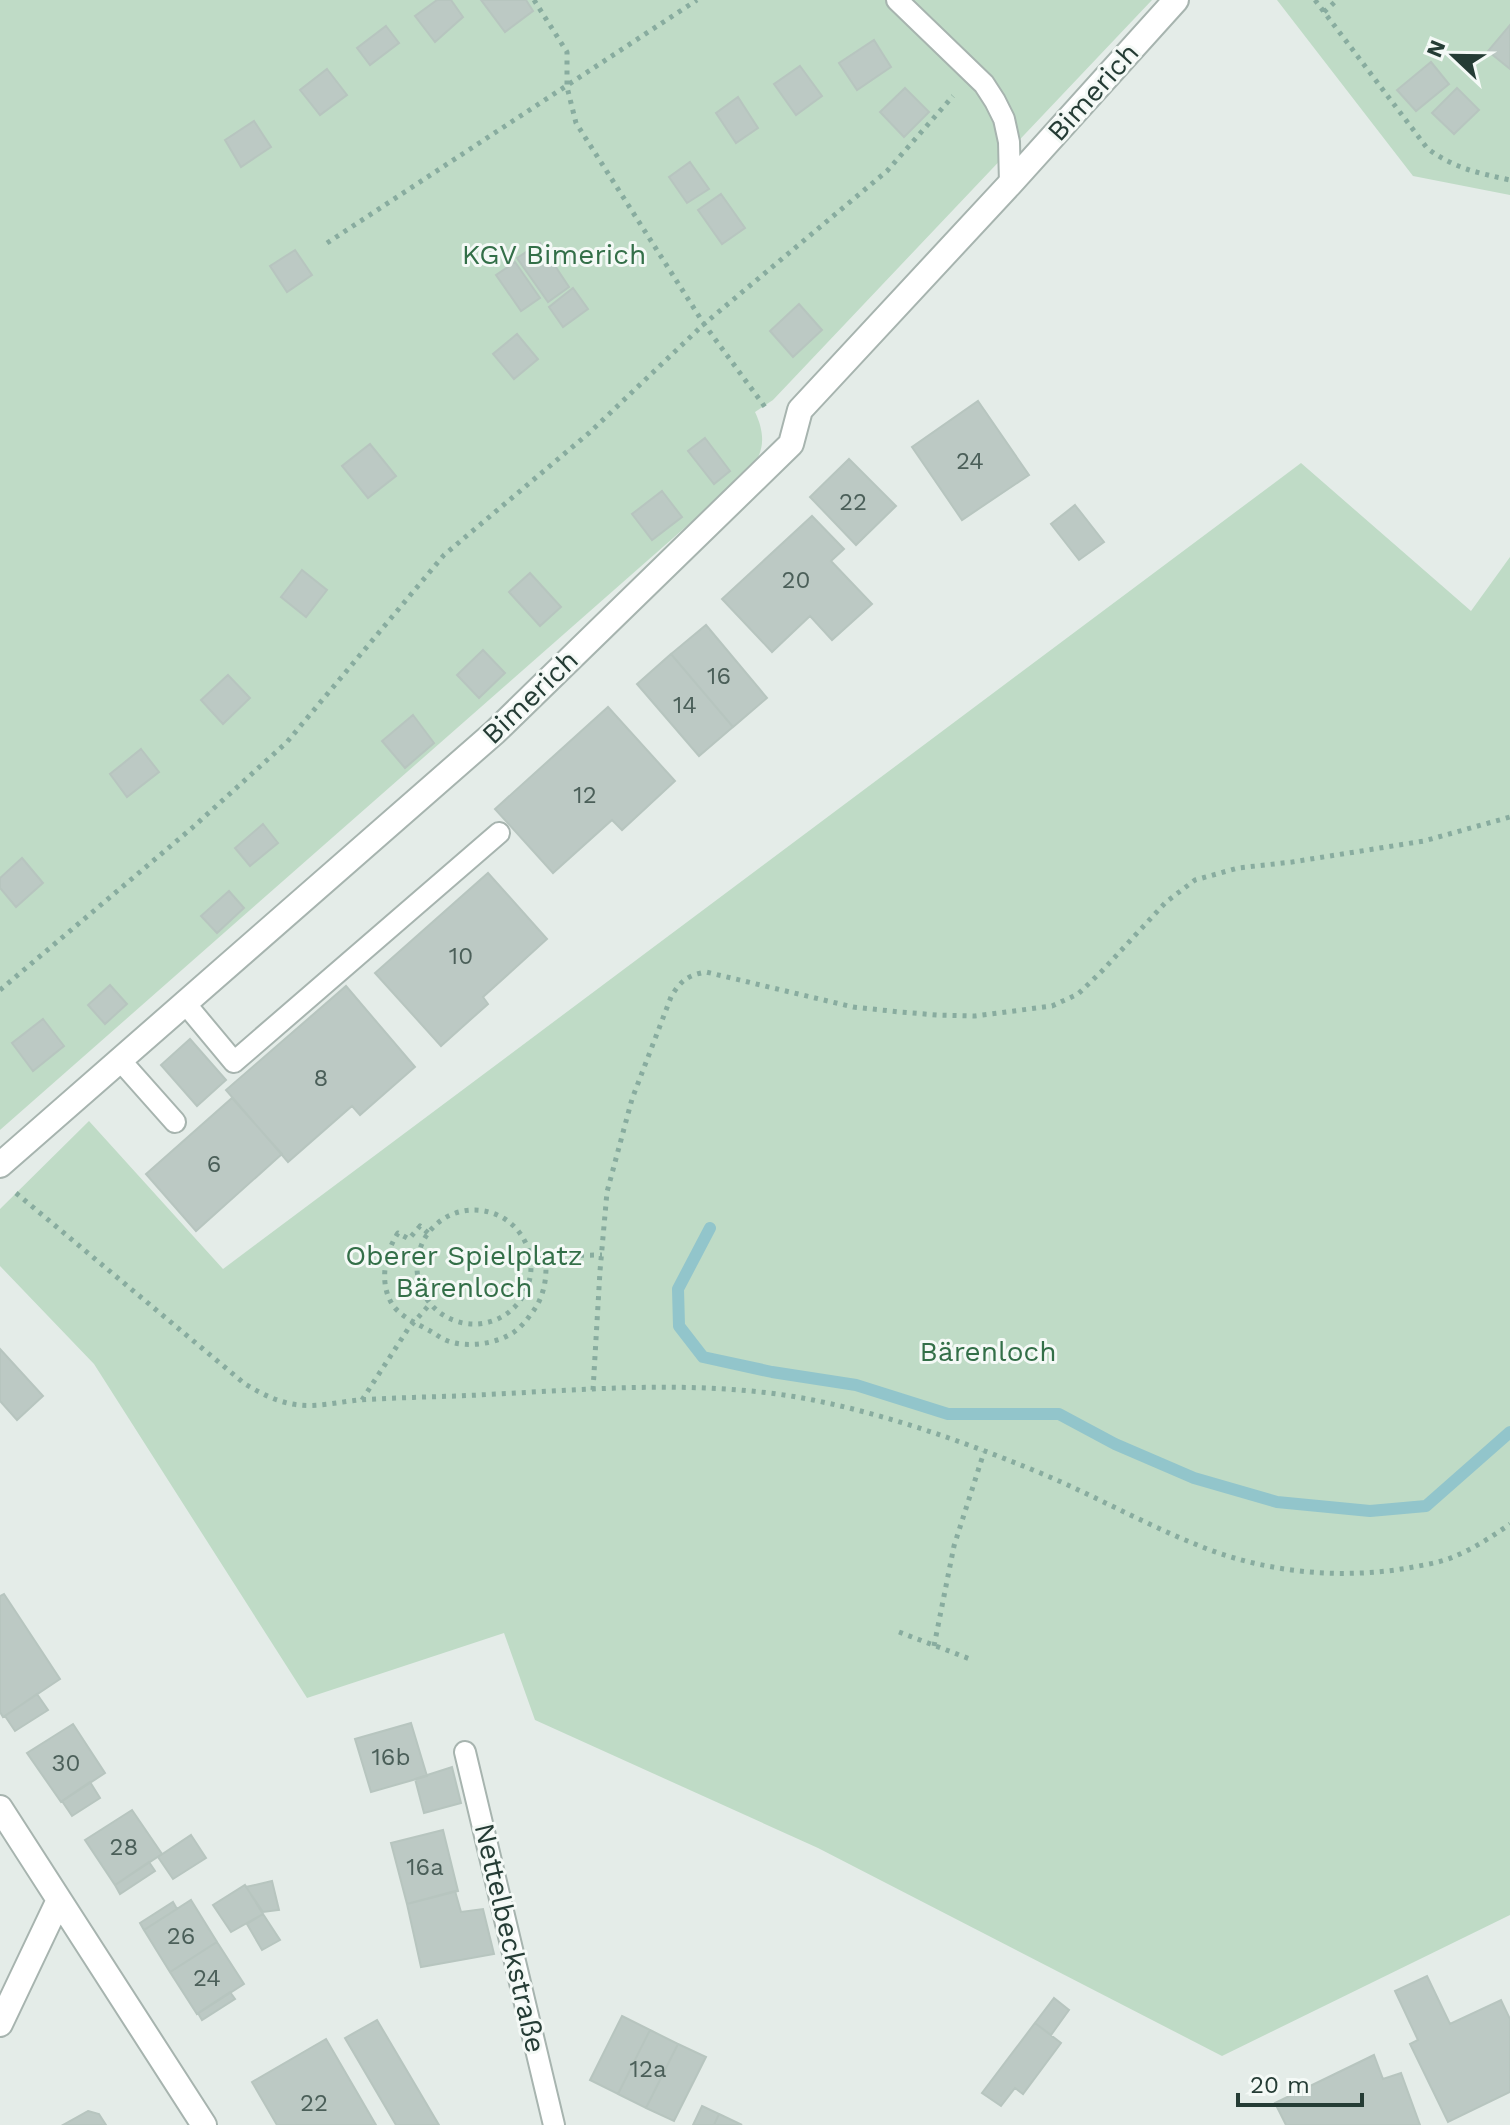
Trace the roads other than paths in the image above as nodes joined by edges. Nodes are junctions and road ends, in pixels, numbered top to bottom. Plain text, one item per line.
1 (897, 0) edge
2 (1176, 0) edge
3 (1010, 184) junction
4 (499, 833) dead end
5 (184, 1002) junction
6 (119, 1059) junction
7 (175, 1122) dead end
8 (0, 1165) edge
9 (465, 1752) dead end
10 (0, 1808) edge
11 (59, 1900) junction
12 (0, 2024) edge
13 (204, 2125) edge
14 (554, 2125) edge

1 - 3 lane, Bimerich
2 - 3 street, Bimerich
3 - 5 street, Bimerich
4 - 5 lane
5 - 6 street, Bimerich
6 - 7 lane
6 - 8 street, Bimerich
9 - 14 lane, Nettelbeckstraße
10 - 11 street
11 - 12 street
11 - 13 street

